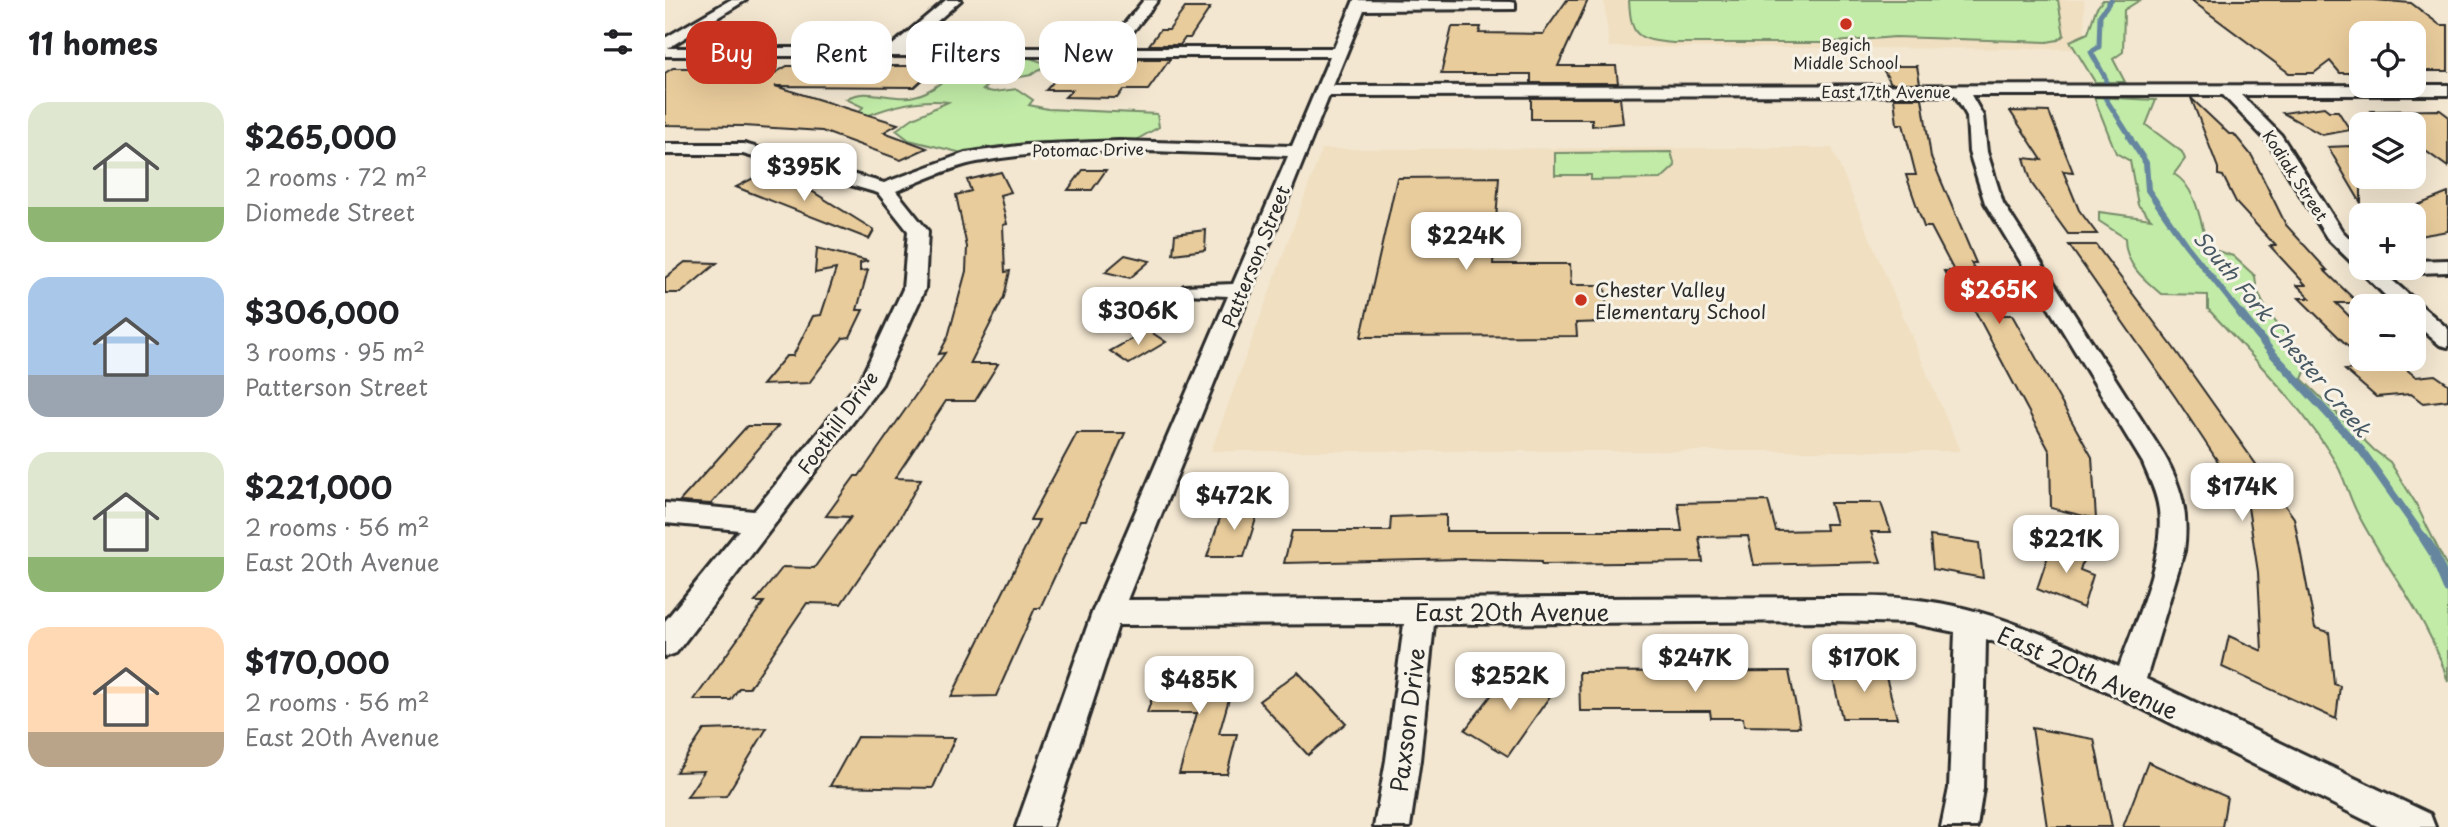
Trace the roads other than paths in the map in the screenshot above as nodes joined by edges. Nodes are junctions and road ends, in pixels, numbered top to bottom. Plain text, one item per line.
1 (739, 0) edge
2 (954, 0) edge
3 (1151, 0) edge
4 (1359, 3) edge
5 (1510, 6) dead end
6 (1134, 21) edge
7 (665, 44) edge
8 (665, 51) edge
9 (893, 52) junction
10 (1039, 52) edge
11 (1137, 52) edge
12 (1339, 52) junction
13 (1960, 90) junction
14 (2227, 90) junction
15 (2448, 90) edge
16 (1323, 91) junction
17 (665, 149) edge
18 (1298, 151) junction
19 (885, 189) junction
20 (2349, 250) edge
21 (2426, 267) edge
22 (2448, 267) edge
23 (2379, 280) edge
24 (1191, 290) dead end
25 (1241, 290) junction
26 (2395, 294) edge
27 (2426, 322) edge
28 (2448, 340) edge
29 (665, 513) edge
30 (762, 522) junction
31 (1420, 612) junction
32 (1107, 613) junction
33 (1971, 622) junction
34 (665, 644) edge
35 (2128, 686) junction
36 (1034, 827) edge
37 (1392, 827) edge
38 (1959, 827) edge
39 (2417, 827) edge

1 - 7 street
2 - 9 street
3 - 6 street
4 - 5 street
4 - 12 street, Patterson Street
8 - 9 street
9 - 10 street
11 - 12 street
12 - 16 street, Patterson Street
13 - 14 street, East 17th Avenue
13 - 16 street, East 17th Avenue
13 - 35 street
14 - 15 street, East 17th Avenue
14 - 20 street, Kodiak Street
16 - 18 street, Patterson Street
17 - 19 street
18 - 19 street, Potomac Drive
18 - 25 street, Patterson Street
19 - 30 street, Foothill Drive
21 - 22 street
23 - 26 street
24 - 25 street
25 - 32 street, Patterson Street
27 - 28 street
29 - 30 street
30 - 34 street, Foothill Drive
31 - 32 street, East 20th Avenue
31 - 33 street, East 20th Avenue
31 - 37 street, Paxson Drive
32 - 36 street, Patterson Street
33 - 35 street, East 20th Avenue
33 - 38 street
35 - 39 street, East 20th Avenue

